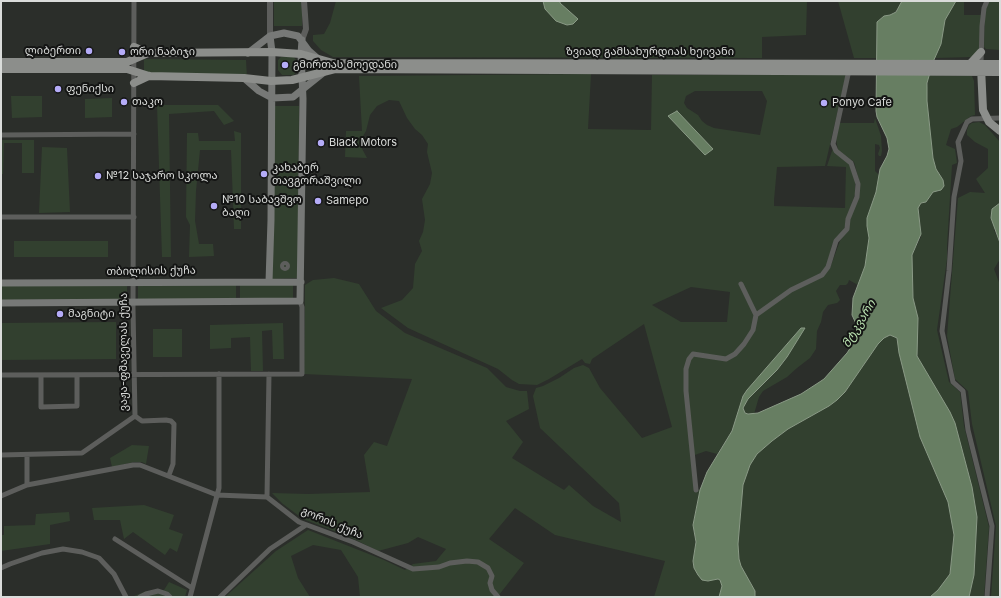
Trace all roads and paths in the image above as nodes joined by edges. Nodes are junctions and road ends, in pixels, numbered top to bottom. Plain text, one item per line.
1 (134, 1) edge
2 (270, 1) edge
3 (304, 1) edge
4 (987, 1) edge
5 (270, 36) junction
6 (302, 40) junction
7 (134, 47) junction
8 (272, 52) junction
9 (981, 52) junction
10 (148, 53) junction
11 (248, 53) junction
12 (301, 54) junction
13 (134, 59) junction
14 (319, 60) junction
15 (1, 62) edge
16 (1000, 64) edge
17 (529, 66) junction
18 (551, 66) junction
19 (876, 67) junction
20 (971, 67) junction
21 (981, 68) junction
22 (1, 69) edge
23 (850, 70) junction
24 (134, 71) junction
25 (327, 71) junction
26 (1000, 72) edge
27 (149, 76) junction
28 (301, 77) junction
29 (244, 78) junction
30 (271, 81) junction
31 (134, 84) junction
32 (982, 87) junction
33 (302, 90) junction
34 (272, 98) junction
35 (987, 118) junction
36 (1000, 118) edge
37 (1000, 131) edge
38 (134, 134) junction
39 (1, 135) edge
40 (1, 217) edge
41 (134, 217) junction
42 (269, 282) junction
43 (300, 282) junction
44 (1, 283) edge
45 (134, 283) junction
46 (741, 284) dead end
47 (300, 301) junction
48 (134, 302) junction
49 (1, 303) edge
50 (756, 315) junction
51 (219, 374) junction
52 (269, 374) junction
53 (1, 375) edge
54 (41, 375) junction
55 (77, 375) junction
56 (134, 375) junction
57 (135, 416) junction
58 (1, 455) edge
59 (26, 455) junction
60 (169, 475) junction
61 (27, 485) junction
62 (696, 490) dead end
63 (217, 495) junction
64 (1, 496) edge
65 (267, 496) junction
66 (306, 524) junction
67 (115, 540) dead end
68 (1, 568) edge
69 (192, 588) junction
70 (126, 597) edge
71 (140, 597) edge
72 (170, 597) edge
73 (190, 597) edge
74 (220, 597) edge
75 (498, 597) edge
76 (988, 597) edge

1 - 7 street, ვაჟა-ფშაველას ქუჩა
2 - 5 street
3 - 6 street
4 - 9 street
5 - 6 main road
5 - 8 main road
5 - 11 main road
6 - 12 main road
6 - 14 main road
7 - 10 main road
7 - 13 street, ვაჟა-ფშაველას ქუჩა
8 - 11 main road
8 - 12 main road
8 - 30 main road
9 - 20 main road
9 - 21 street
10 - 11 main road
10 - 13 main road
12 - 14 main road
12 - 28 main road
13 - 15 main road
13 - 24 street, ვაჟა-ფშაველას ქუჩა
14 - 17 main road, ზვიად გამსახურდიას ხეივანი
16 - 21 main road
17 - 18 main road, ზვიად გამსახურდიას ხეივანი
17 - 25 main road, ზვიად გამსახურდიას ხეივანი
18 - 19 main road, ზვიად გამსახურდიას ხეივანი
18 - 23 main road, ზვიად გამსახურდიას ხეივანი
19 - 20 main road, ზვიად გამსახურდიას ხეივანი
19 - 23 main road, ზვიად გამსახურდიას ხეივანი
20 - 21 main road, ზვიად გამსახურდიას ხეივანი
20 - 32 main road
21 - 26 main road
21 - 32 main road
22 - 24 main road
23 - 50 street
24 - 27 main road
24 - 31 street, ვაჟა-ფშაველას ქუჩა
25 - 28 main road
25 - 33 main road
27 - 29 main road
27 - 31 main road
28 - 30 main road
28 - 33 main road
29 - 30 main road
29 - 34 main road
30 - 34 main road
31 - 38 street, ვაჟა-ფშაველას ქუჩა
32 - 35 main road
33 - 34 main road
33 - 43 main road
34 - 42 main road
35 - 36 street
35 - 37 main road
35 - 76 street
38 - 39 street
38 - 41 street, ვაჟა-ფშაველას ქუჩა
40 - 41 street
41 - 45 street, ვაჟა-ფშაველას ქუჩა
42 - 43 main road, თბილისის ქუჩა
42 - 45 main road, თბილისის ქუჩა
43 - 47 main road
44 - 45 main road, თბილისის ქუჩა
45 - 48 street, ვაჟა-ფშაველას ქუჩა
46 - 50 street
47 - 48 main road
47 - 52 street
48 - 49 main road
48 - 56 street, ვაჟა-ფშაველას ქუჩა
50 - 62 street
51 - 52 street
51 - 56 street
51 - 63 street
52 - 65 street
53 - 54 street
54 - 55 street
54 - 55 street
55 - 56 street
56 - 57 street, ვაჟა-ფშაველას ქუჩა
57 - 59 street, ვაჟა-ფშაველას ქუჩა
57 - 60 street
58 - 59 street, ვაჟა-ფშაველას ქუჩა
59 - 61 street
60 - 61 street
60 - 63 street
61 - 64 street
63 - 65 street
63 - 69 street
65 - 66 street, გორის ქუჩა
66 - 74 street
66 - 75 street, გორის ქუჩა
67 - 69 street
68 - 70 street
69 - 73 street
71 - 72 street

